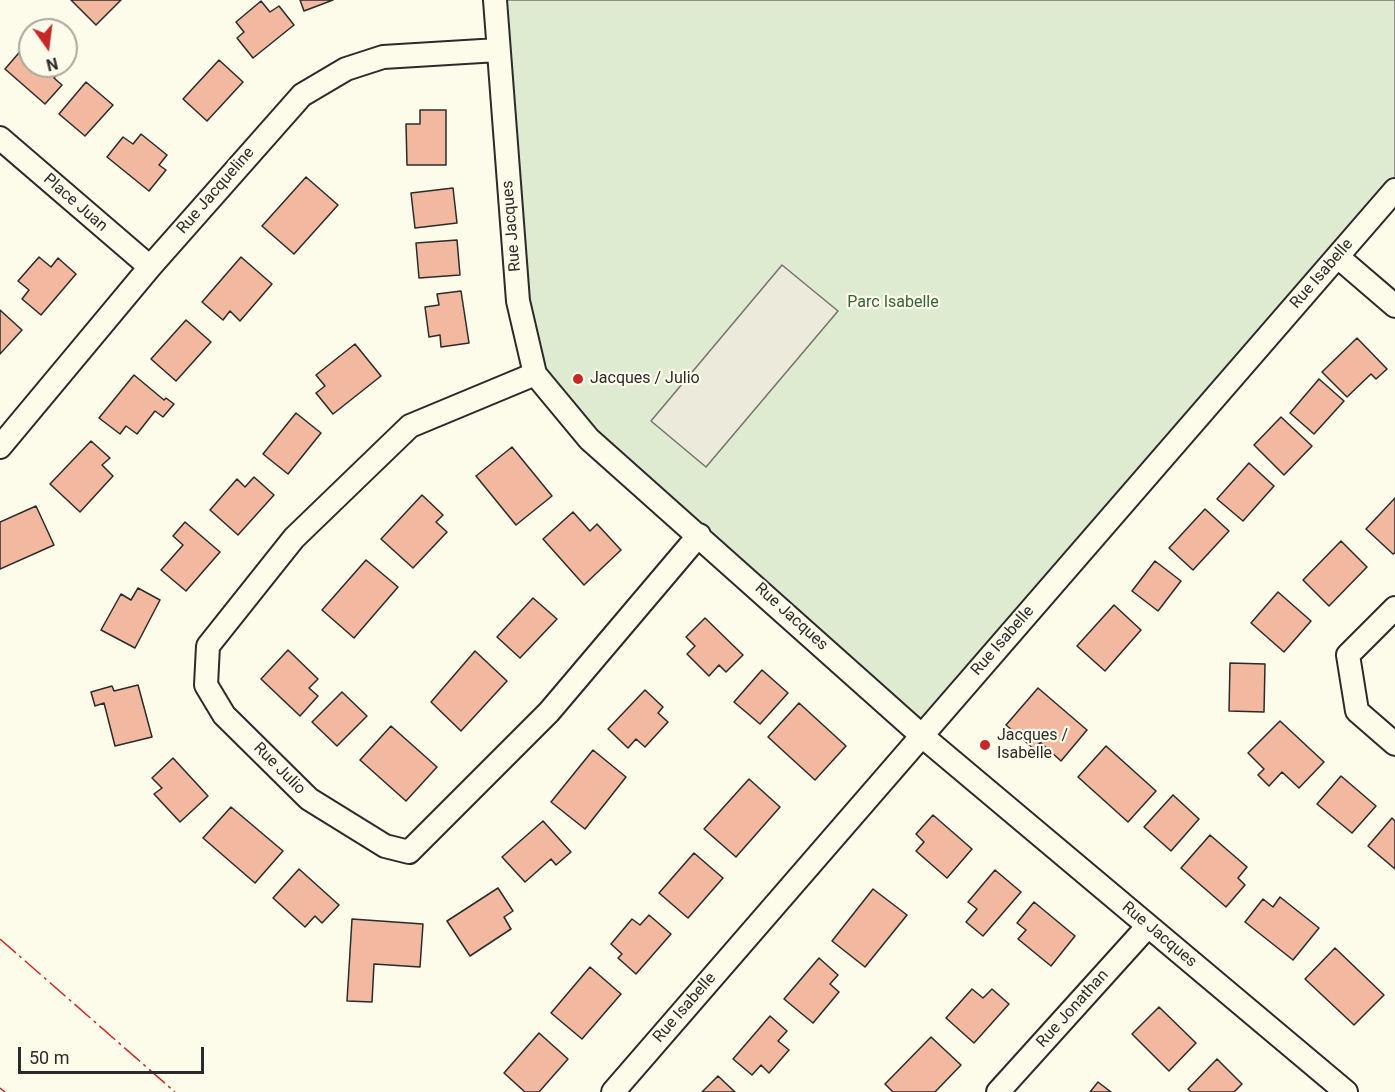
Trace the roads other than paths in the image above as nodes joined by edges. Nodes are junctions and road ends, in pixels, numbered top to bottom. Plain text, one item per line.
1 (495, 0) edge
2 (498, 50) junction
3 (0, 138) edge
4 (1395, 190) edge
5 (1338, 257) junction
6 (150, 267) junction
7 (1395, 306) edge
8 (535, 374) junction
9 (0, 447) edge
10 (699, 535) junction
11 (1395, 608) edge
12 (921, 735) junction
13 (1395, 744) edge
14 (1148, 926) junction
15 (613, 1092) edge
16 (998, 1092) edge
17 (1346, 1092) edge

1 - 2 street, Rue Jacques
2 - 6 street, Rue Jacqueline
2 - 8 street, Rue Jacques
3 - 6 street, Place Juan
4 - 5 street, Rue Isabelle
5 - 7 street
5 - 12 street, Rue Isabelle
6 - 9 street, Rue Jacqueline
8 - 10 street, Rue Jacques
8 - 10 street, Rue Julio
10 - 12 street, Rue Jacques
11 - 13 street
12 - 14 street, Rue Jacques
12 - 15 street, Rue Isabelle
14 - 16 street, Rue Jonathan
14 - 17 street, Rue Jacques

